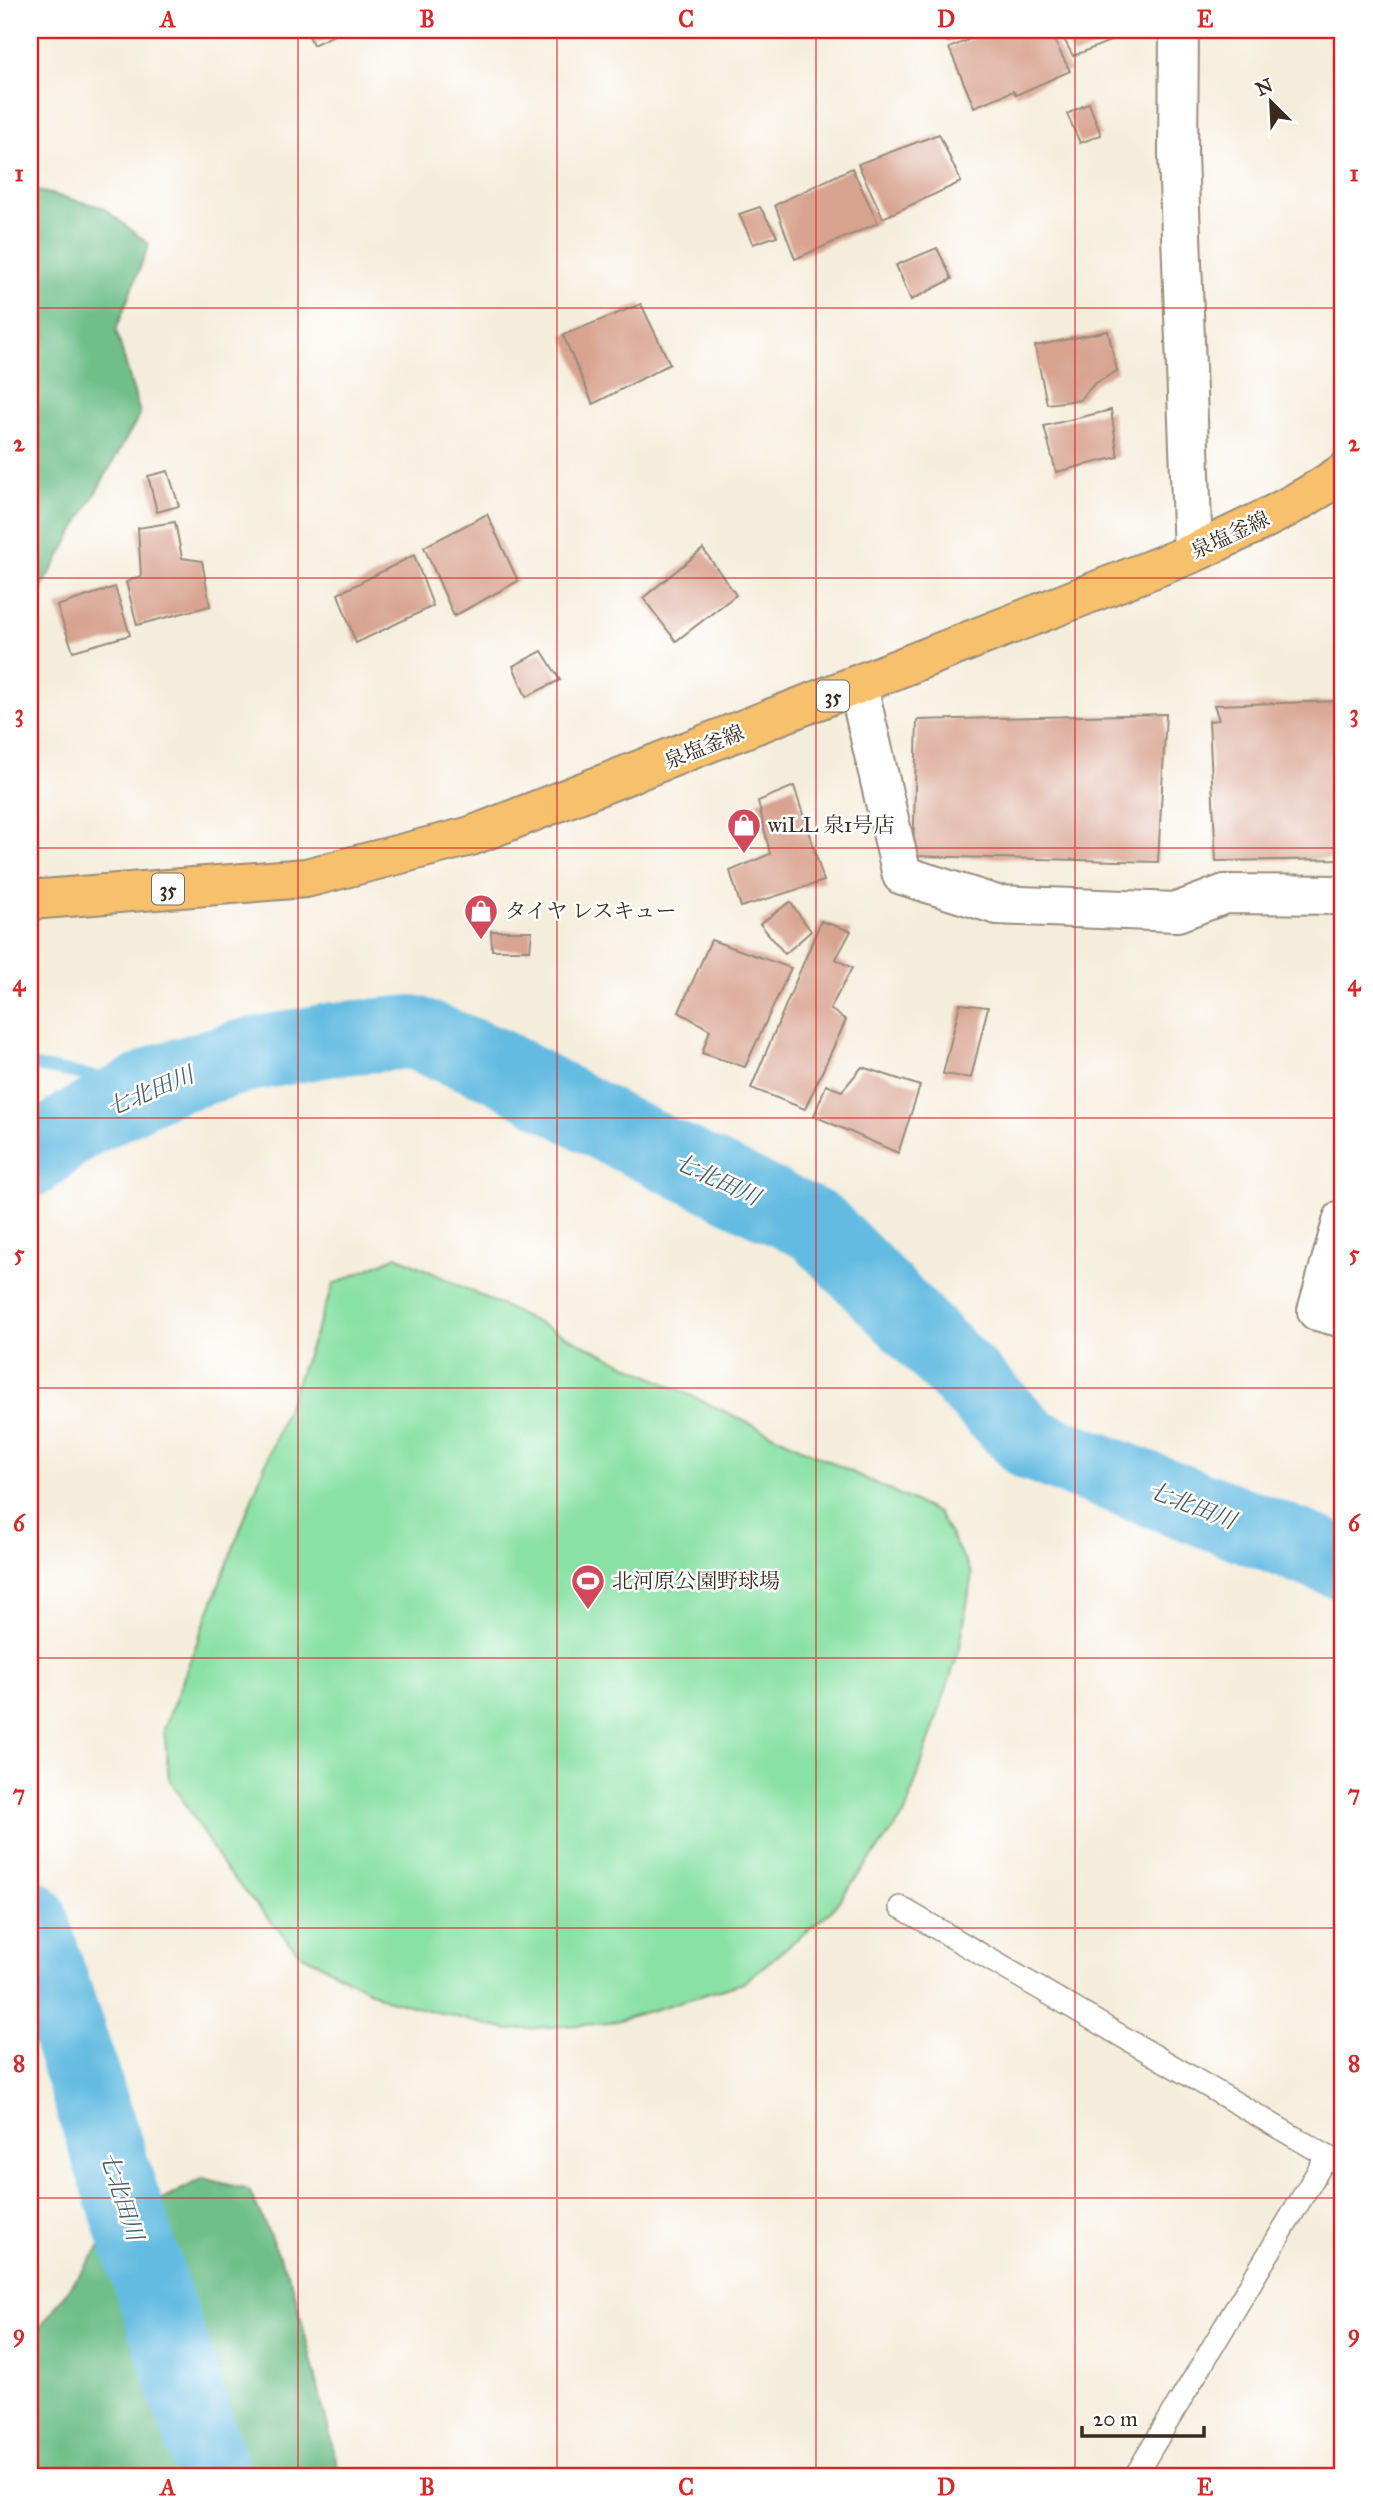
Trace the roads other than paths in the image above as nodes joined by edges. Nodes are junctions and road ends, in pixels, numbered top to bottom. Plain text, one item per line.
1 (1179, 30) edge
2 (1343, 473) edge
3 (1193, 553) junction
4 (858, 686) junction
5 (1343, 895) edge
6 (30, 900) edge
7 (1343, 1219) edge
8 (1343, 1318) edge
9 (900, 1907) dead end
10 (1335, 2161) edge
11 (1135, 2476) edge

1 - 3 street
2 - 3 main road, 泉塩釜線 / 35
3 - 4 main road, 泉塩釜線 / 35
4 - 5 street
4 - 6 main road, 泉塩釜線 / 35
7 - 8 street
9 - 10 lane
10 - 11 lane

